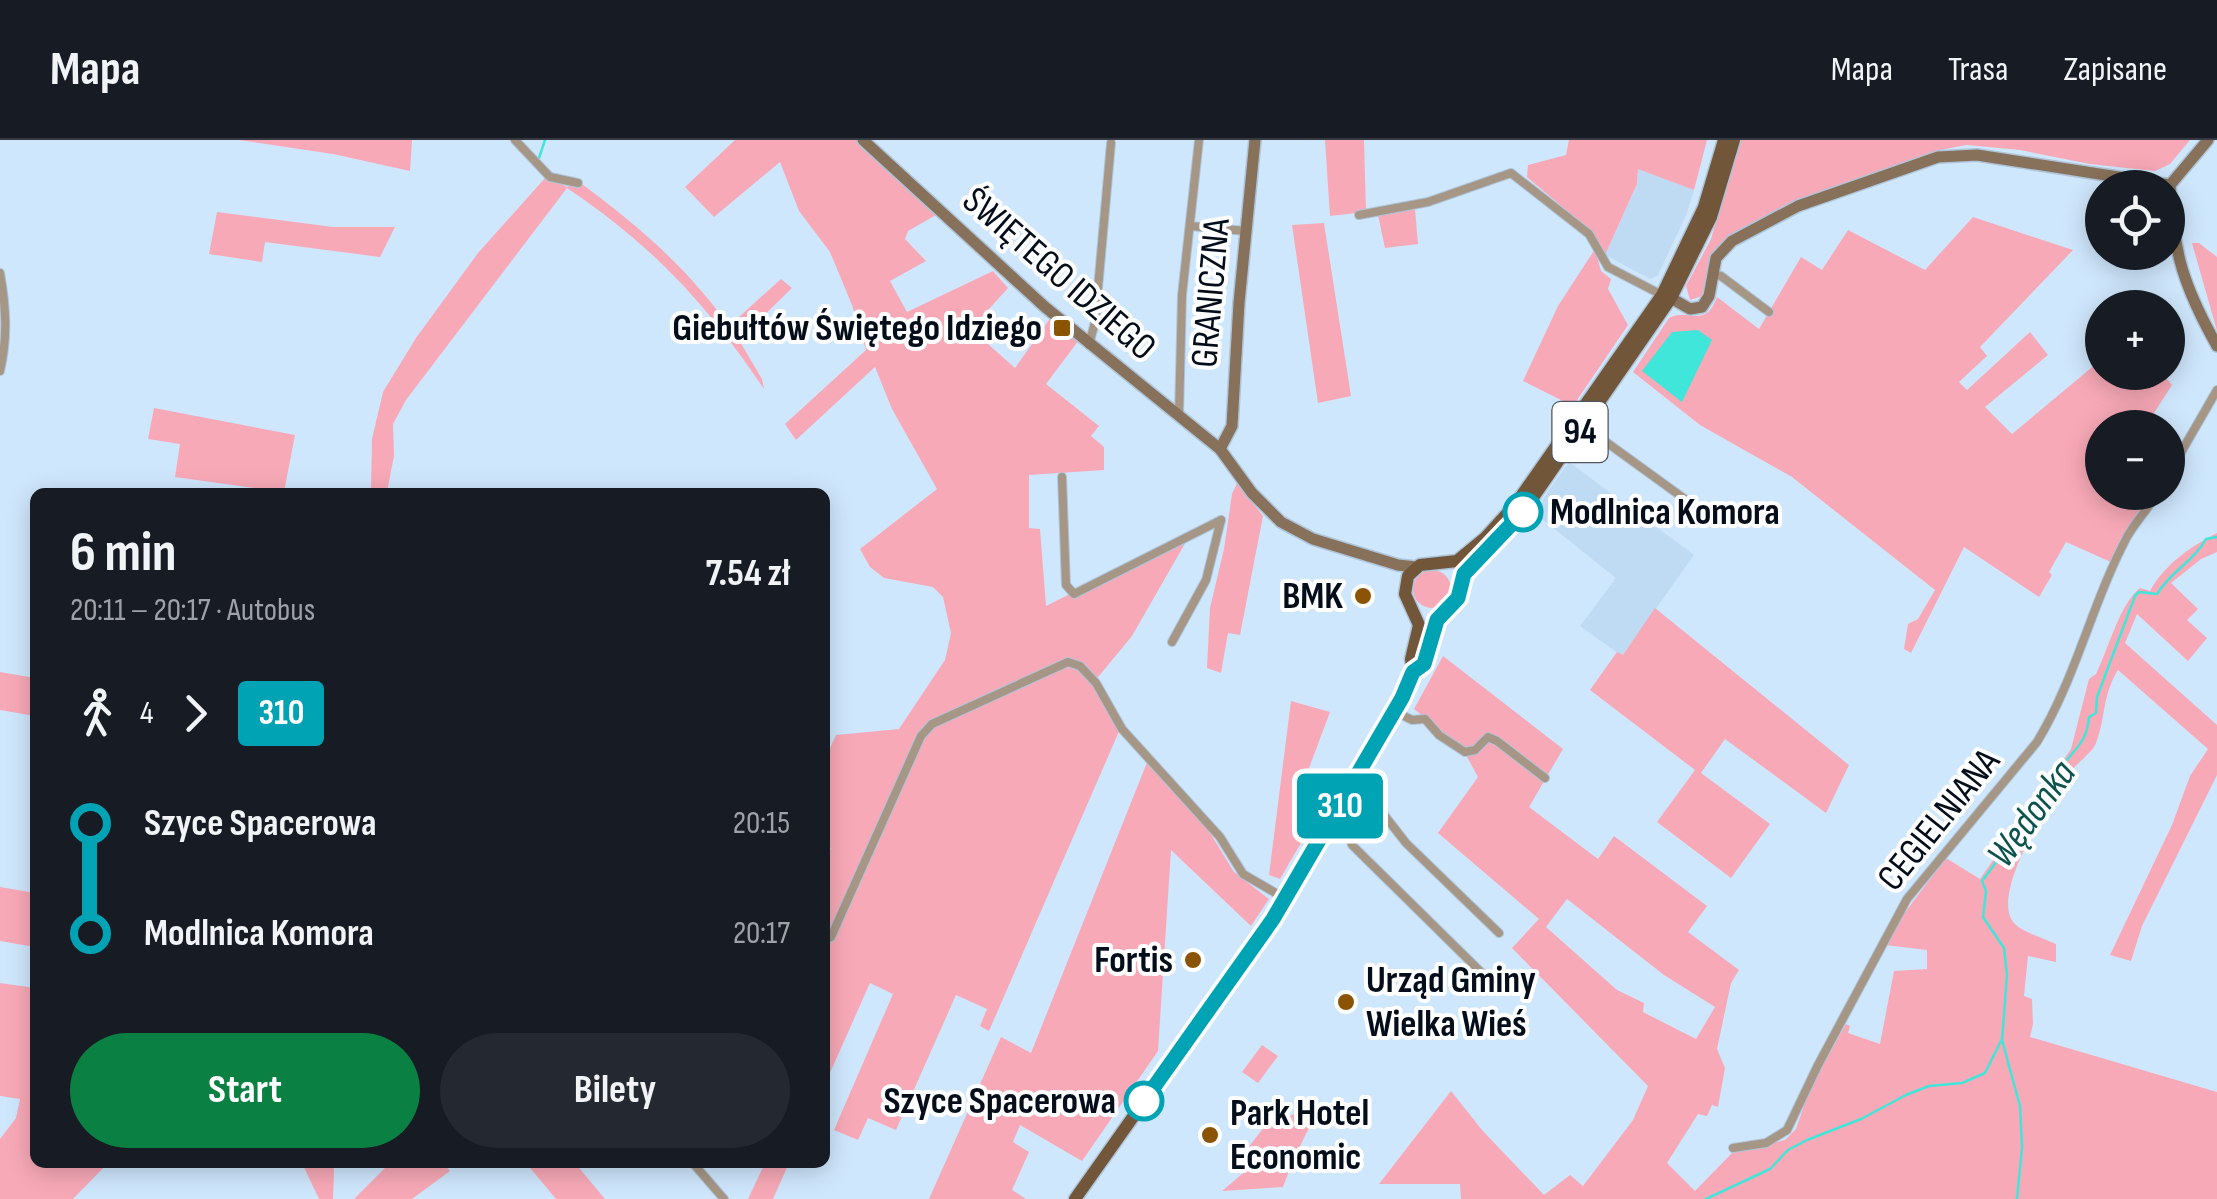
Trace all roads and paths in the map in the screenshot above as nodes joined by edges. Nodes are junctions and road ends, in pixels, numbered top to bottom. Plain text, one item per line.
1 (515, 140) edge
2 (863, 140) edge
3 (1199, 140) edge
4 (1255, 140) edge
5 (1724, 140) edge
6 (1734, 140) edge
7 (2208, 140) edge
8 (1111, 142) dead end
9 (2183, 170) edge
10 (2085, 172) edge
11 (578, 183) dead end
12 (1359, 215) dead end
13 (1190, 226) junction
14 (1246, 231) junction
15 (2182, 270) edge
16 (0, 273) edge
17 (1712, 274) junction
18 (1667, 297) junction
19 (1769, 312) dead end
20 (1089, 345) junction
21 (2217, 346) edge
22 (0, 371) edge
23 (2217, 390) edge
24 (1178, 415) junction
25 (1584, 426) junction
26 (2185, 446) edge
27 (1220, 449) junction
28 (1062, 477) dead end
29 (1692, 505) dead end
30 (2146, 510) edge
31 (1376, 558) junction
32 (1441, 564) junction
33 (1416, 567) junction
34 (1405, 586) junction
35 (1460, 587) junction
36 (1410, 605) junction
37 (1445, 610) junction
38 (1172, 642) dead end
39 (1413, 672) junction
40 (1394, 711) junction
41 (1545, 778) dead end
42 (1351, 788) junction
43 (1343, 800) junction
44 (1286, 899) junction
45 (1499, 933) dead end
46 (830, 937) edge
47 (1486, 977) dead end
48 (1733, 1148) dead end
49 (697, 1168) edge
50 (724, 1199) edge
51 (1074, 1199) edge

1 - 11 street
2 - 20 street, ŚWIĘTEGO IDZIEGO
3 - 13 street
4 - 14 street, GRANICZNA
5 - 18 main road, 94
6 - 18 main road, 94
7 - 9 street
8 - 20 street
10 - 17 street
12 - 18 street
13 - 14 street
13 - 24 street
14 - 27 street, GRANICZNA
15 - 21 street
16 - 22 street
17 - 18 street
17 - 19 street
18 - 25 main road, 94
18 - 32 main road, 94
20 - 24 street, ŚWIĘTEGO IDZIEGO
23 - 26 street
24 - 27 street, ŚWIĘTEGO IDZIEGO
25 - 29 street
25 - 35 main road, 94
27 - 31 street, ŚWIĘTEGO IDZIEGO
28 - 38 street
30 - 48 street, CEGIELNIANA
31 - 33 street, ŚWIĘTEGO IDZIEGO
31 - 34 street
32 - 33 main road, 94
32 - 35 main road
33 - 34 main road
34 - 36 main road, 94
35 - 37 main road, 94
36 - 37 main road
36 - 39 main road, 94
37 - 39 main road, 94
39 - 40 main road, 94
40 - 41 street
40 - 42 main road, 94
42 - 43 main road, 94
42 - 45 street
43 - 44 main road, 94
43 - 47 street
44 - 46 street
44 - 51 main road, 94
49 - 50 street

